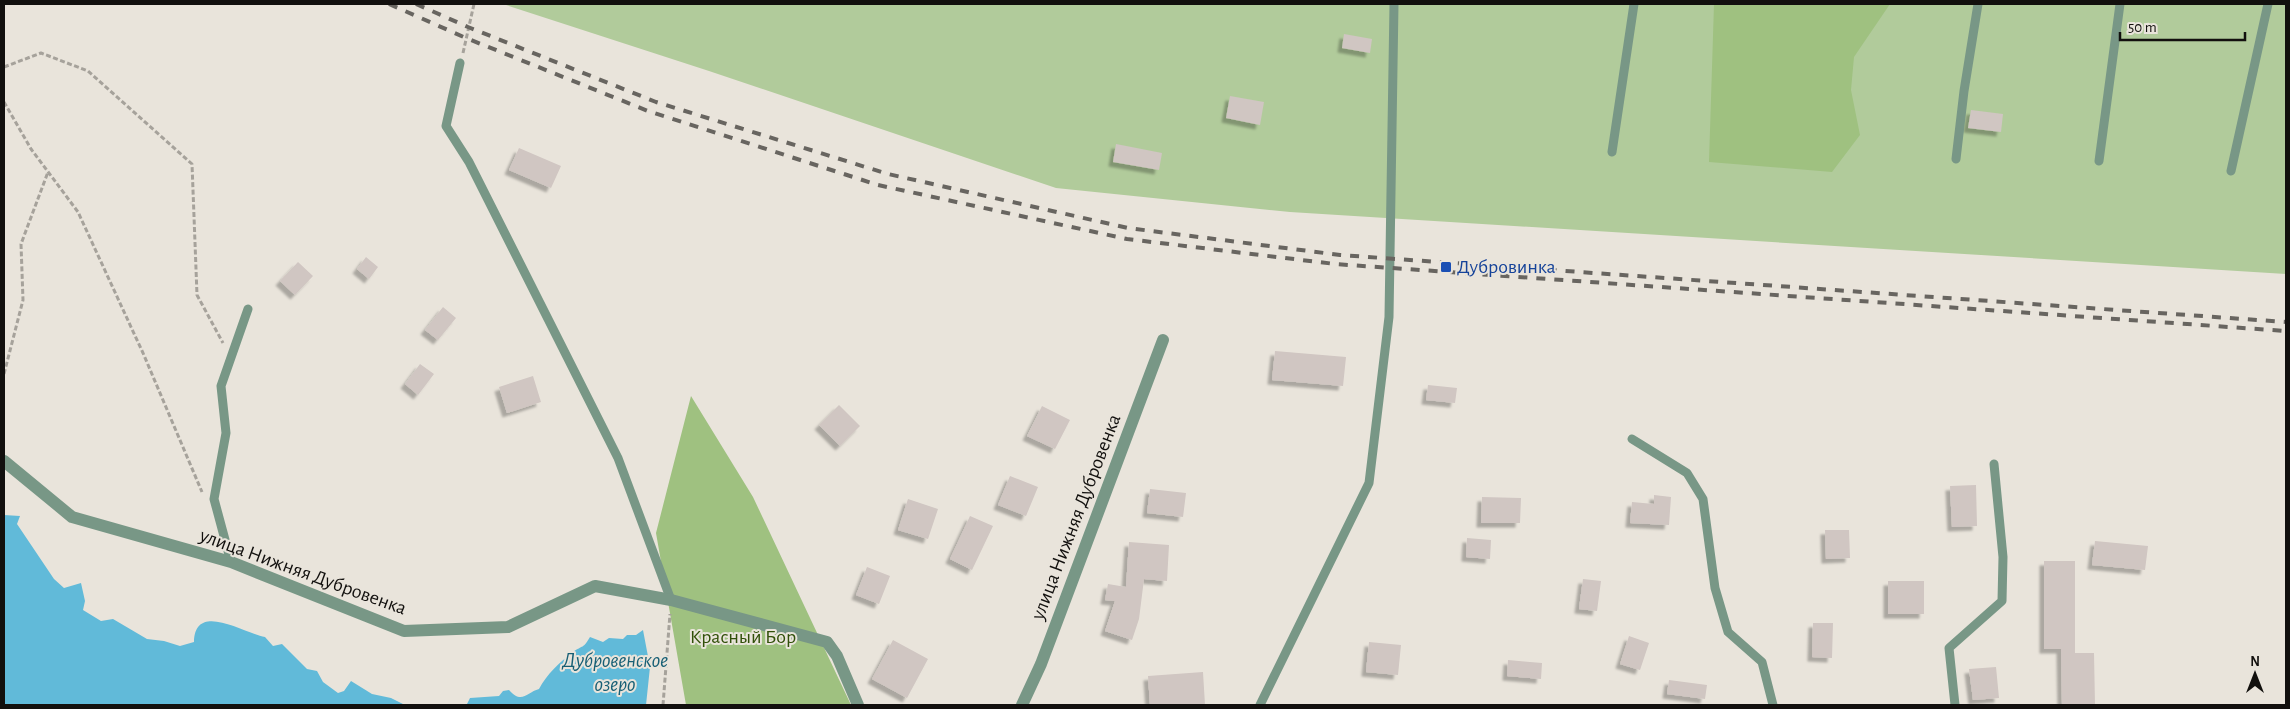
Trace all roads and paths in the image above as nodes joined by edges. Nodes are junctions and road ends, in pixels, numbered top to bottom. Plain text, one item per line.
1 (474, 4) edge
2 (1394, 4) edge
3 (1634, 4) edge
4 (1978, 4) edge
5 (2120, 4) edge
6 (2268, 4) edge
7 (460, 63) joint
8 (4, 67) edge
9 (4, 102) edge
10 (1612, 152) dead end
11 (1956, 159) dead end
12 (2099, 161) dead end
13 (2231, 171) dead end
14 (48, 172) junction
15 (248, 308) dead end
16 (1163, 340) dead end
17 (231, 356) junction
18 (4, 374) edge
19 (1632, 439) dead end
20 (4, 461) edge
21 (1994, 464) dead end
22 (204, 498) dead end
23 (231, 562) junction
24 (671, 600) junction
25 (663, 705) edge
26 (858, 705) edge
27 (1022, 705) edge
28 (1260, 705) edge
29 (1773, 705) edge
30 (1955, 705) edge

1 - 7 path
2 - 28 lane
3 - 10 lane
4 - 11 lane
5 - 12 lane
6 - 13 lane
7 - 24 lane
8 - 17 path
9 - 14 path
14 - 18 path
14 - 22 path
15 - 17 lane
16 - 27 street, улица Нижняя Дубровенка
17 - 23 lane
19 - 29 lane
20 - 23 street, улица Нижняя Дубровенка
21 - 30 lane
23 - 24 street, улица Нижняя Дубровенка
24 - 25 path
24 - 26 street, улица Нижняя Дубровенка

